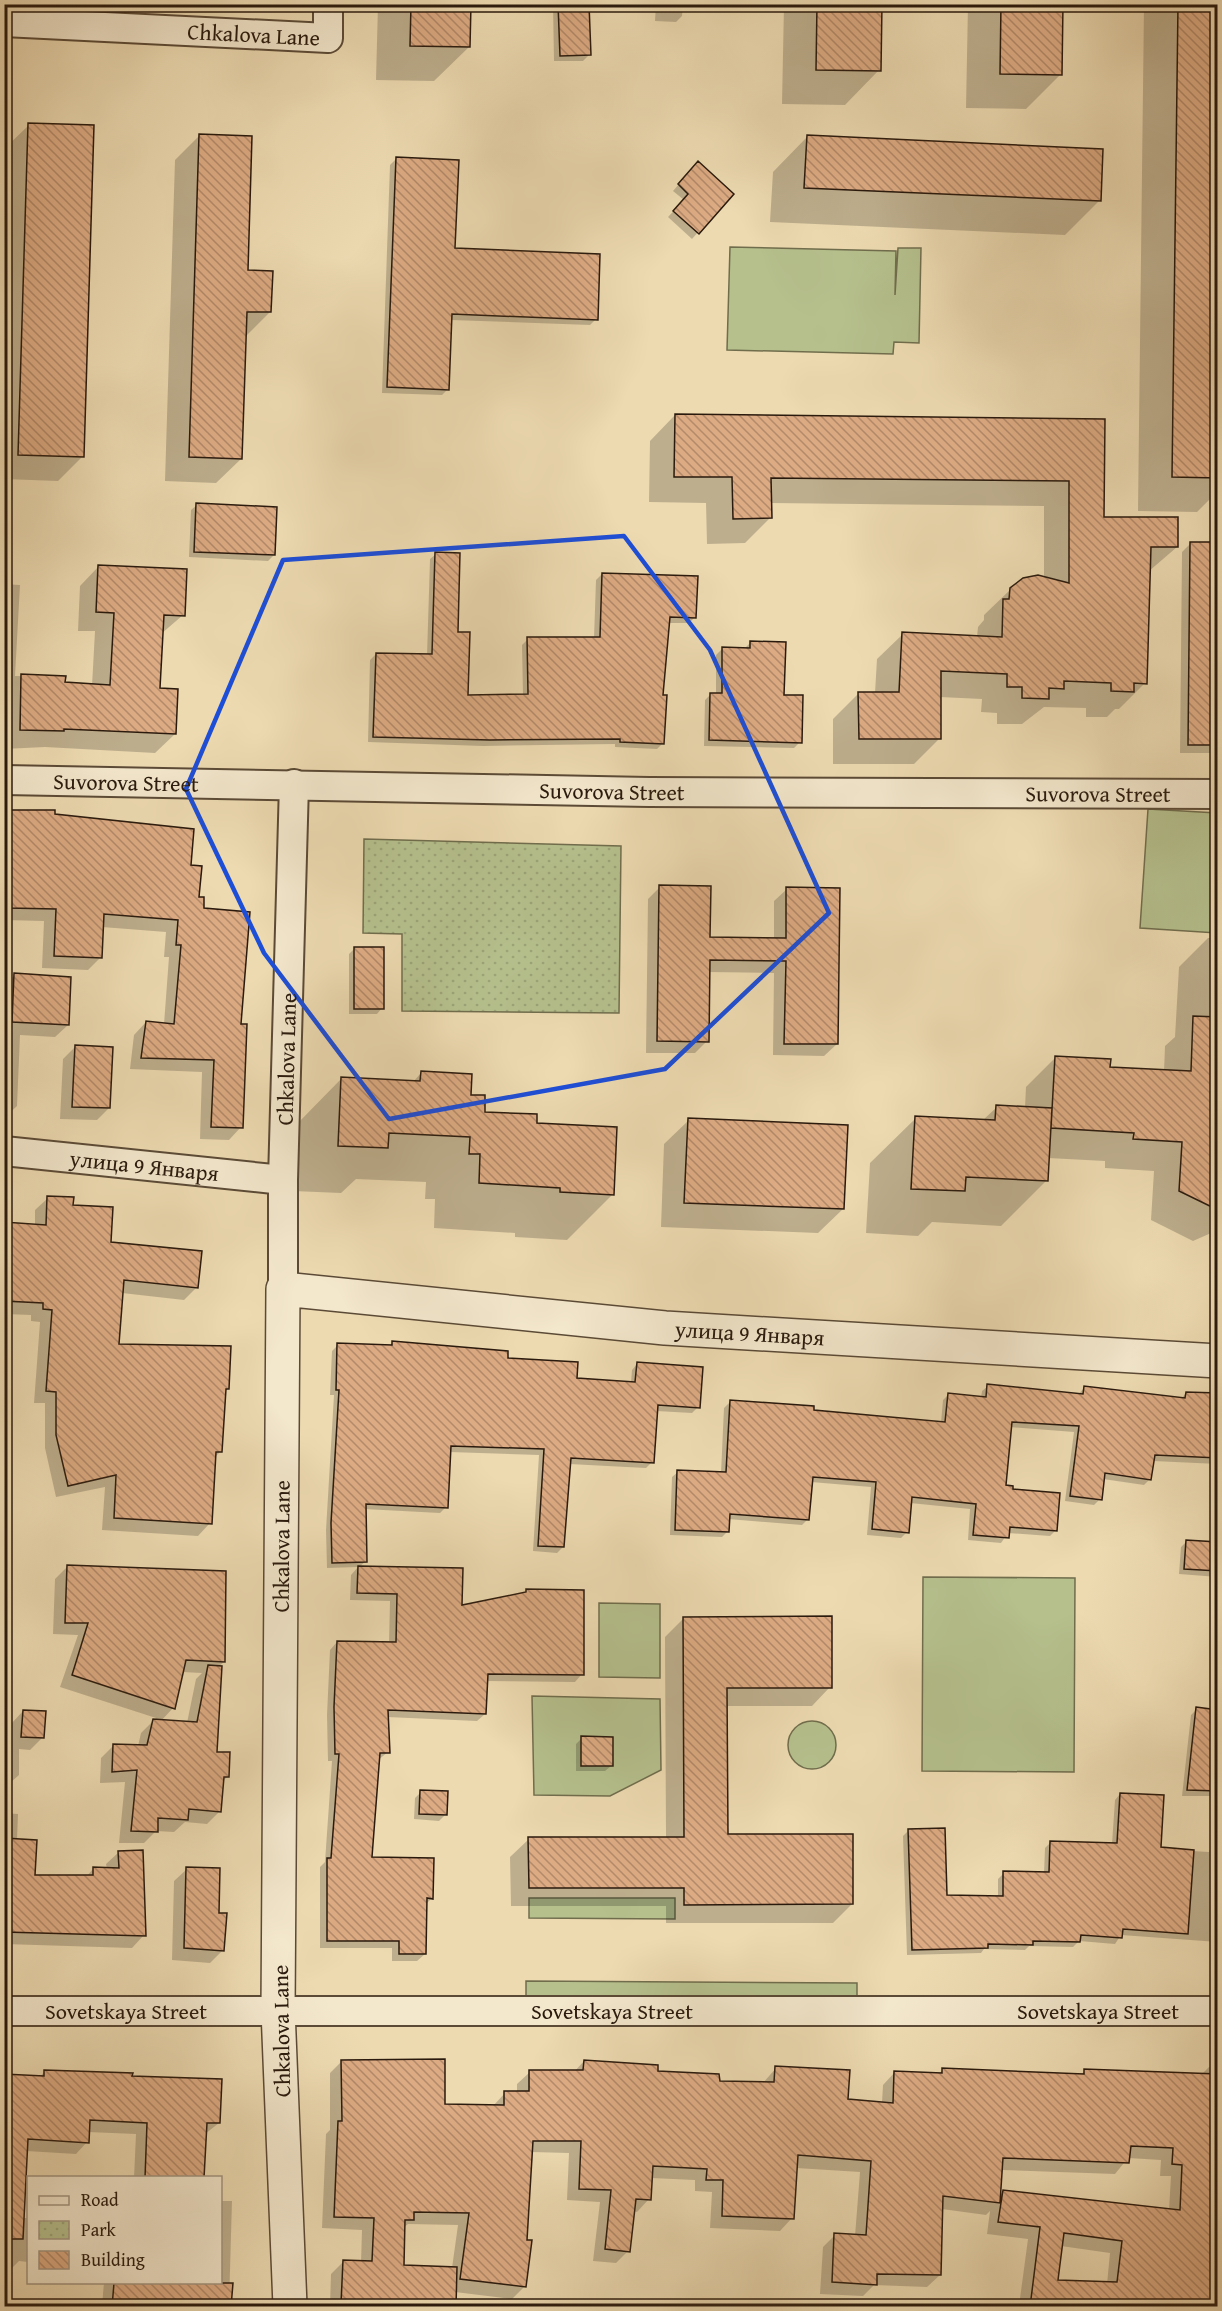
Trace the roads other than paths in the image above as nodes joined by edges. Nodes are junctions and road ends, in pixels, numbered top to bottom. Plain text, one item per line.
1 (328, 4) edge
2 (4, 22) edge
3 (4, 780) edge
4 (294, 784) junction
5 (1218, 794) edge
6 (4, 1151) edge
7 (283, 1180) junction
8 (283, 1289) junction
9 (1218, 1361) edge
10 (278, 2010) junction
11 (1218, 2010) edge
12 (4, 2011) edge
13 (290, 2307) edge

1 - 2 street, Chkalova Lane
3 - 4 street, Suvorova Street
4 - 5 street, Suvorova Street
4 - 7 street, Chkalova Lane
6 - 7 street, улица 9 Января
7 - 8 street, Chkalova Lane
8 - 9 street, улица 9 Января
8 - 10 street, Chkalova Lane
10 - 11 street, Sovetskaya Street
10 - 12 street, Sovetskaya Street
10 - 13 street, Chkalova Lane

